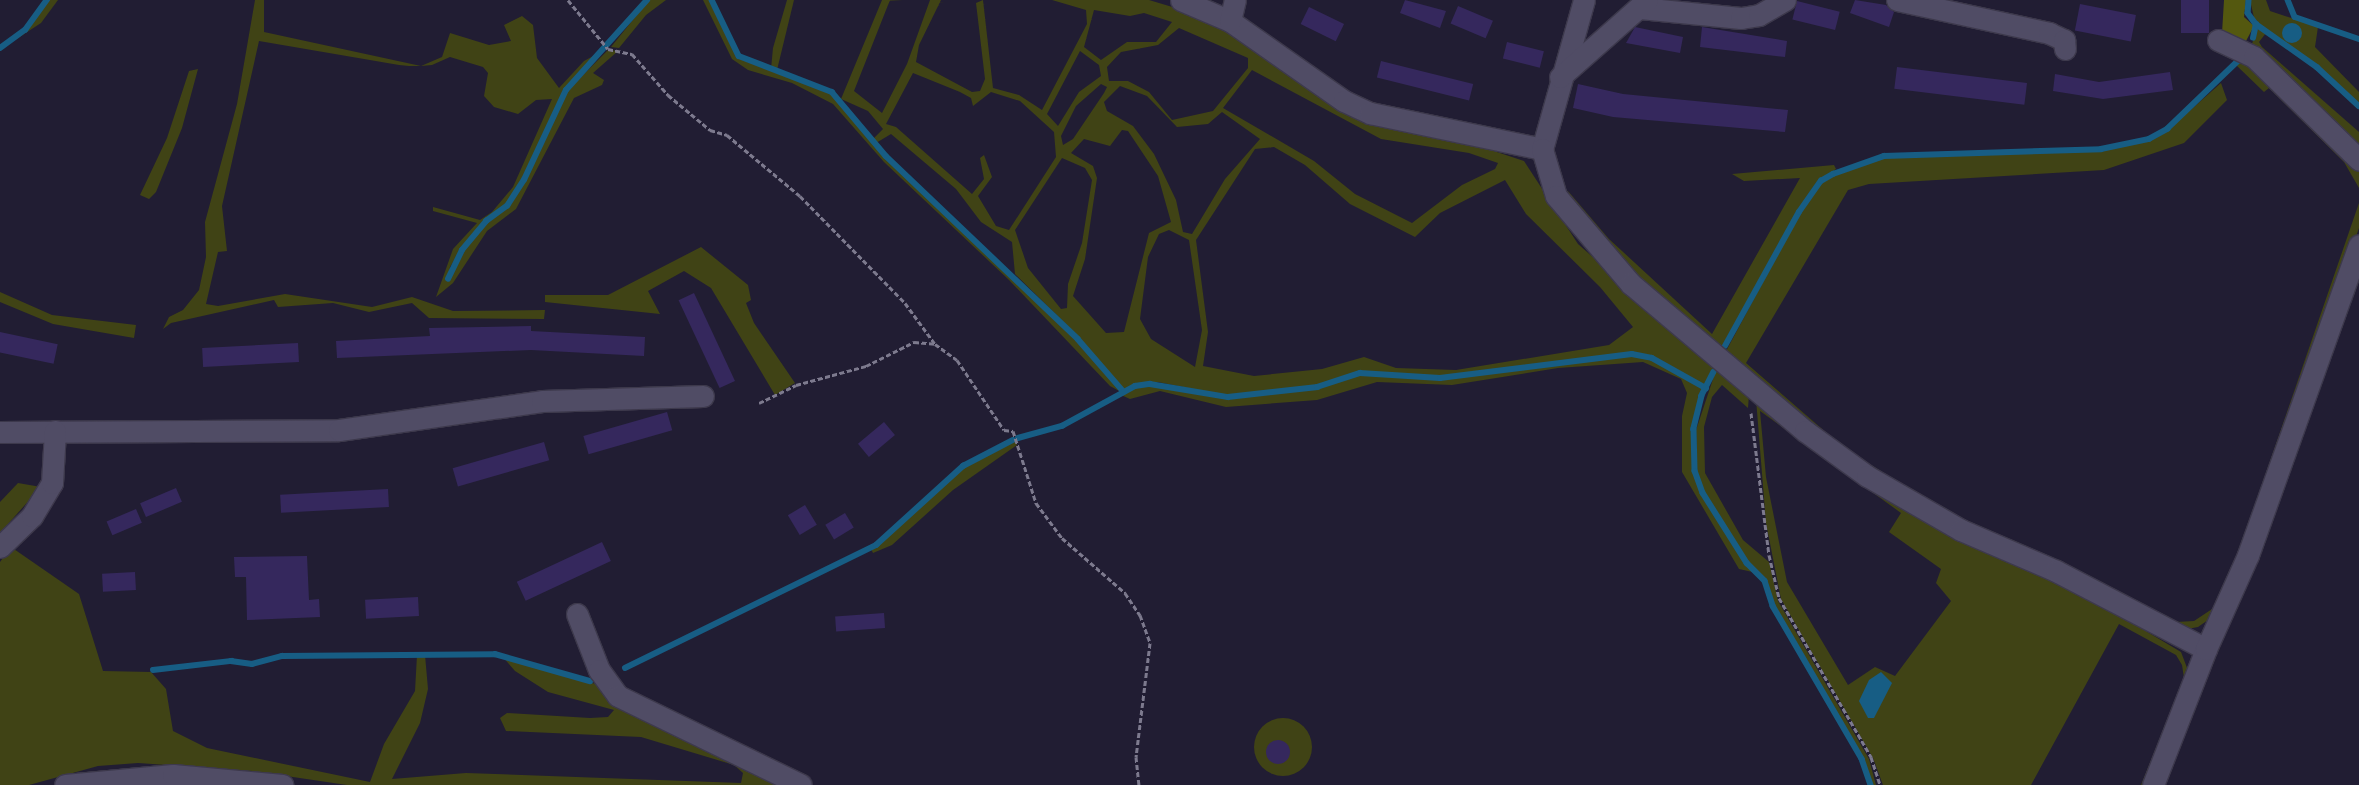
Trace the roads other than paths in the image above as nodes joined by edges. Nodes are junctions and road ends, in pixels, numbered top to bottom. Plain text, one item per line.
1 (1181, 0) edge
2 (1235, 0) edge
3 (1584, 0) edge
4 (1784, 0) edge
5 (1897, 0) edge
6 (1644, 4) edge
7 (1230, 21) junction
8 (2218, 40) dead end
9 (2065, 49) dead end
10 (1560, 77) junction
11 (1542, 149) junction
12 (2359, 160) edge
13 (2359, 245) edge
14 (703, 396) dead end
15 (55, 431) junction
16 (0, 432) edge
17 (0, 547) edge
18 (577, 614) dead end
19 (2206, 649) junction
20 (65, 785) edge
21 (283, 785) edge
22 (801, 785) edge
23 (2153, 785) edge

1 - 7 street
2 - 7 street
3 - 10 street
4 - 6 street
5 - 9 street
6 - 10 street
7 - 11 street
8 - 12 street
10 - 11 street
11 - 19 street
13 - 19 street
14 - 15 street
15 - 16 street
15 - 17 street
18 - 22 street
19 - 23 street
20 - 21 street

